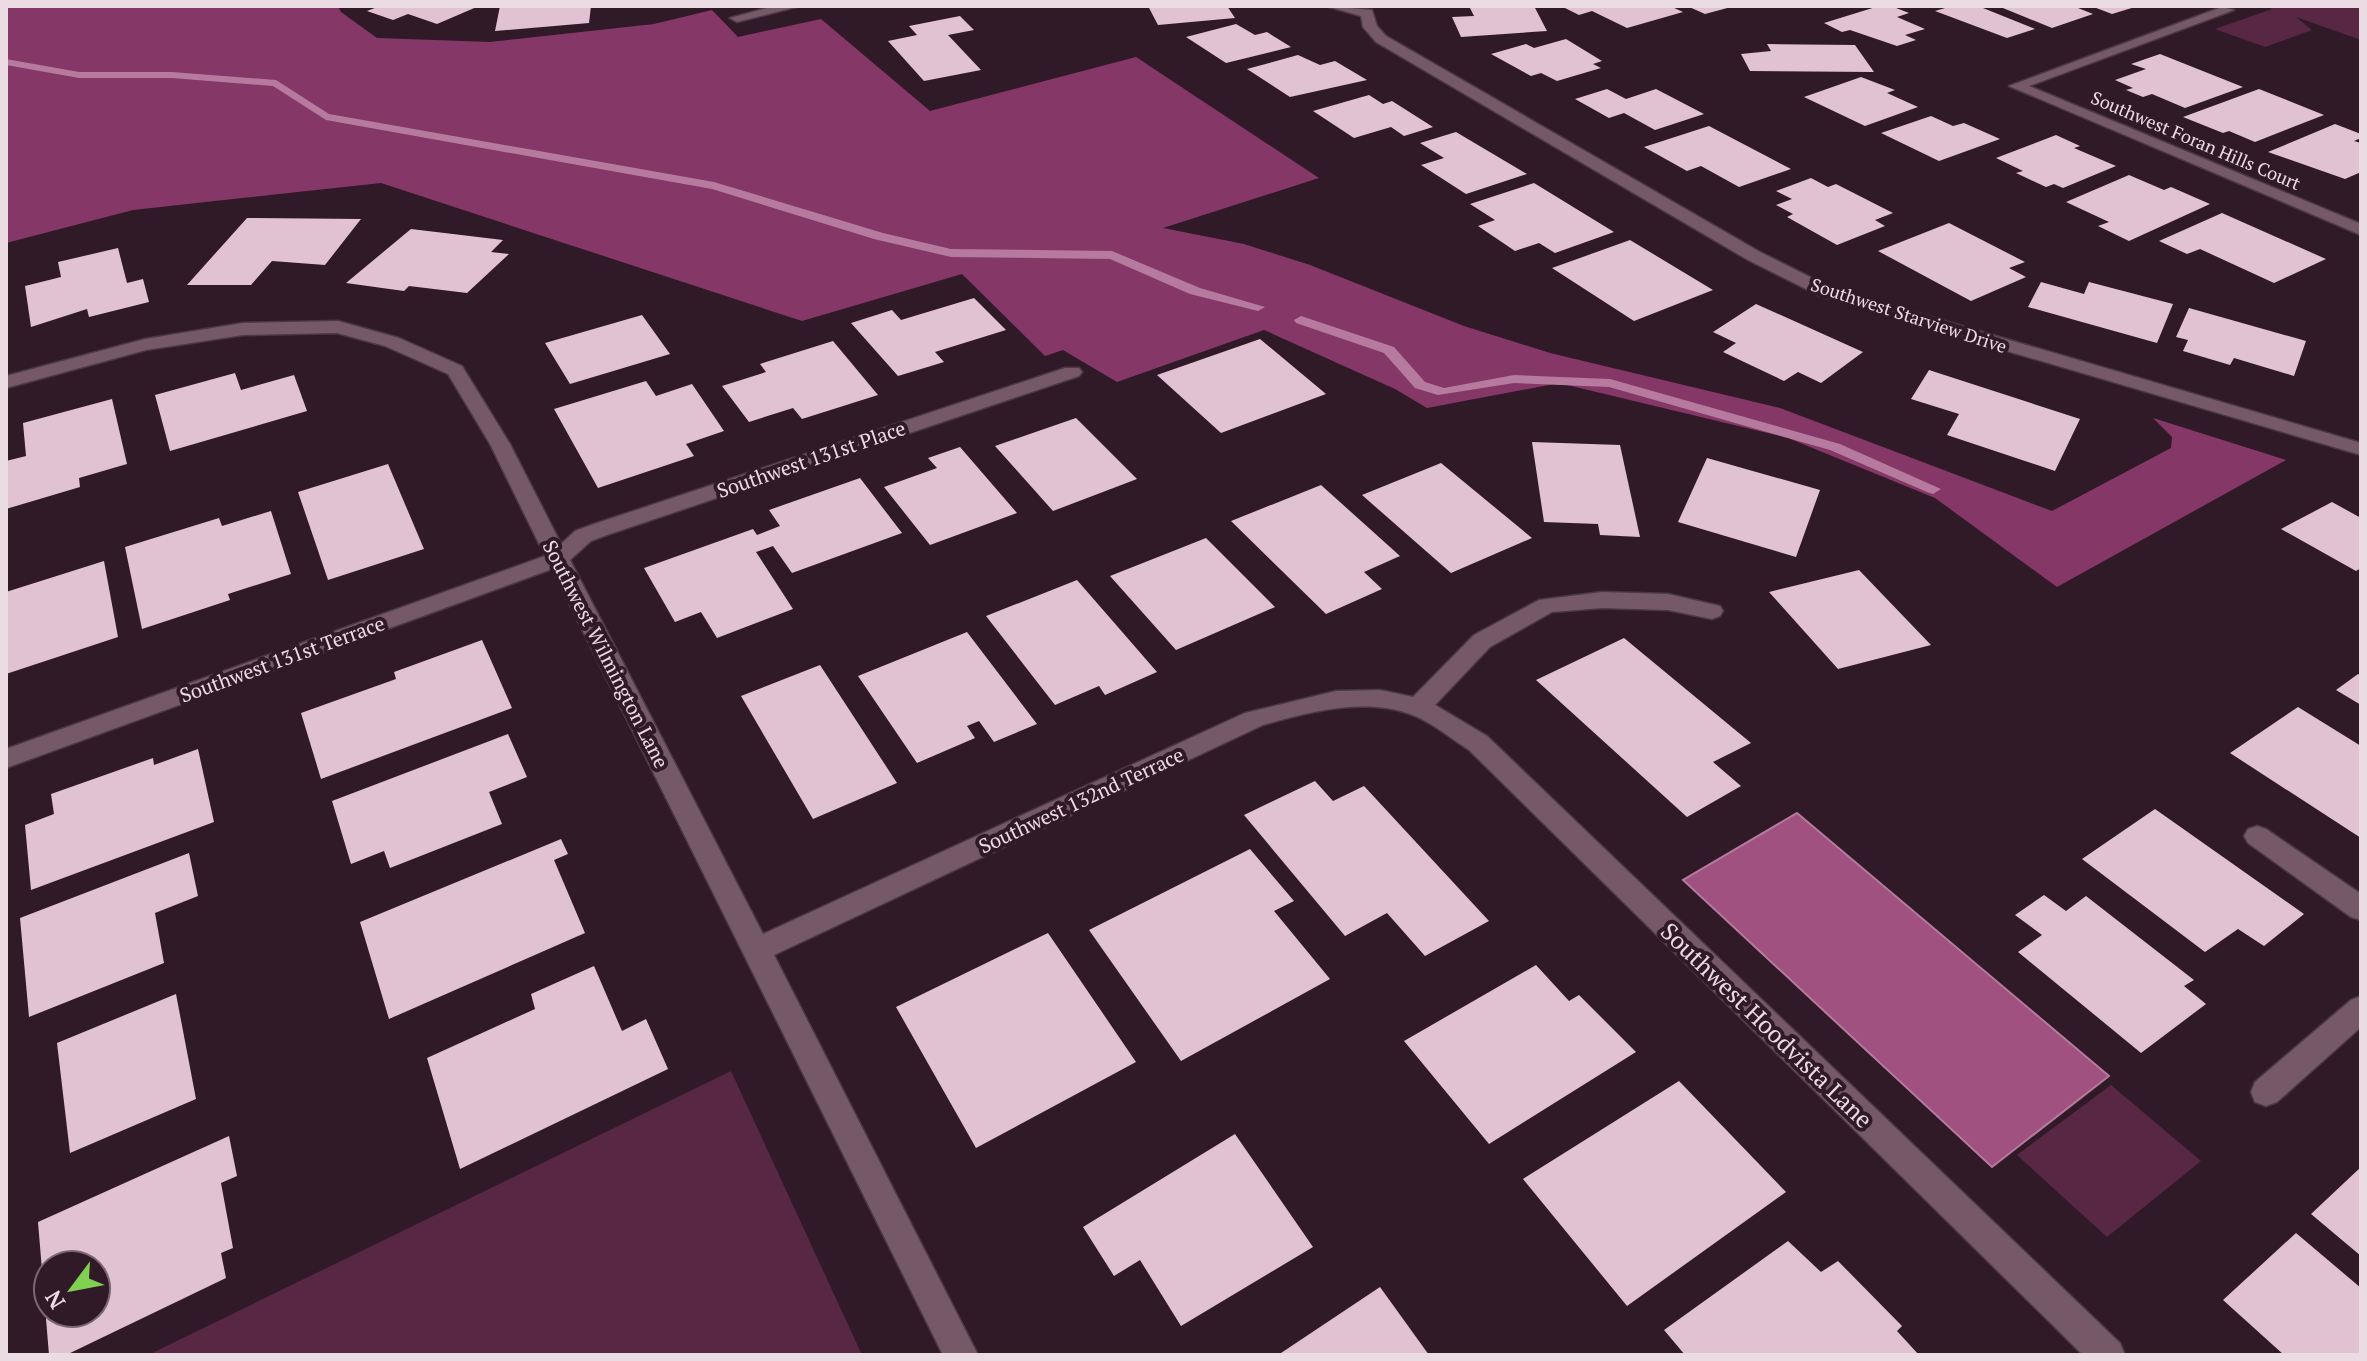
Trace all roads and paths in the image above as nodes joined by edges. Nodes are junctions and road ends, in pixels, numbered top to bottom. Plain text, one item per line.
1 (793, 6) edge
2 (1333, 6) edge
3 (1368, 10) edge
4 (2227, 10) dead end
5 (737, 18) dead end
6 (2361, 230) edge
7 (1072, 372) dead end
8 (6, 382) edge
9 (2361, 449) edge
10 (558, 559) junction
11 (1712, 611) dead end
12 (1418, 707) junction
13 (6, 759) edge
14 (2257, 836) dead end
15 (2361, 909) edge
16 (755, 951) junction
17 (2361, 1009) edge
18 (2266, 1092) dead end
19 (961, 1355) edge
20 (2108, 1355) edge

1 - 5 street
2 - 3 street, Southwest Starview Drive
3 - 9 street, Southwest Starview Drive
4 - 6 street, Southwest Foran Hills Court
7 - 10 street, Southwest 131st Place
8 - 10 street, Southwest Wilmington Lane
10 - 13 street, Southwest 131st Terrace
10 - 16 street, Southwest Wilmington Lane
11 - 12 street
12 - 16 street, Southwest 132nd Terrace
12 - 20 street, Southwest Hoodvista Lane
14 - 15 street
16 - 19 street, Southwest Wilmington Lane
17 - 18 street

